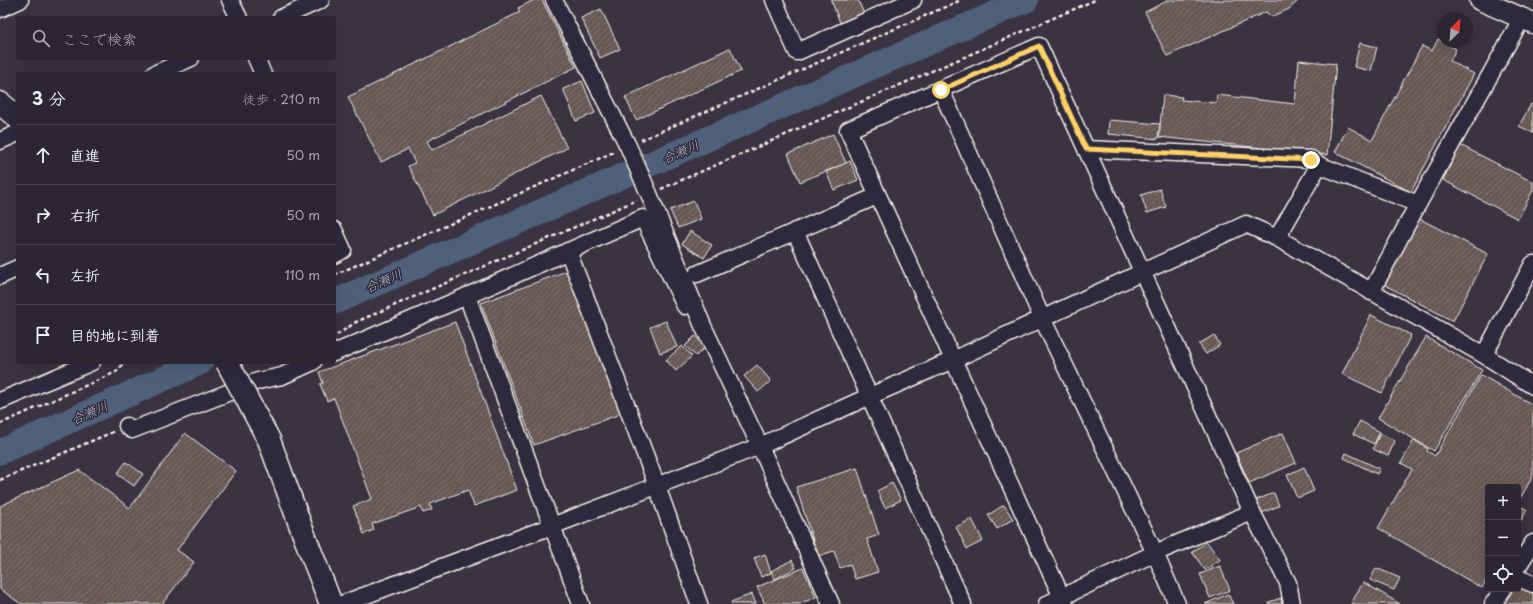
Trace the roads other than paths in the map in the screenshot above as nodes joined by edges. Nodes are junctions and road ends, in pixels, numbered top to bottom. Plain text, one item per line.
1 (20, 0) edge
2 (230, 0) edge
3 (321, 0) edge
4 (554, 0) edge
5 (774, 0) edge
6 (913, 0) edge
7 (1480, 0) edge
8 (0, 9) edge
9 (237, 16) edge
10 (285, 16) edge
11 (1527, 20) edge
12 (186, 60) edge
13 (257, 60) edge
14 (159, 72) edge
15 (263, 72) edge
16 (941, 90) junction
17 (0, 102) edge
18 (16, 116) edge
19 (16, 134) edge
20 (0, 141) edge
21 (1086, 149) junction
22 (1319, 165) junction
23 (877, 196) junction
24 (1418, 204) junction
25 (794, 231) junction
26 (336, 234) edge
27 (1278, 238) junction
28 (568, 251) junction
29 (336, 253) edge
30 (1533, 264) edge
31 (16, 269) edge
32 (1142, 273) junction
33 (697, 274) dead end
34 (0, 276) edge
35 (1371, 292) junction
36 (467, 296) junction
37 (1042, 318) junction
38 (703, 326) junction
39 (336, 352) edge
40 (1484, 355) junction
41 (953, 360) junction
42 (87, 364) edge
43 (228, 364) edge
44 (309, 364) edge
45 (1533, 386) edge
46 (870, 396) junction
47 (0, 401) edge
48 (127, 426) road end
49 (760, 446) junction
50 (657, 486) junction
51 (1252, 512) junction
52 (552, 526) junction
53 (1533, 543) edge
54 (1155, 553) junction
55 (1521, 561) edge
56 (1521, 579) edge
57 (1533, 584) edge
58 (1501, 592) edge
59 (1064, 601) edge
60 (331, 604) edge
61 (342, 604) edge
62 (581, 604) edge
63 (699, 604) edge
64 (831, 604) edge
65 (963, 604) edge
66 (1047, 604) edge
67 (1177, 604) edge
68 (1292, 604) edge
69 (1493, 604) edge

1 - 8 street
2 - 9 street
3 - 10 street
4 - 38 street
5 - 6 street
7 - 11 street
11 - 24 street
12 - 14 street
13 - 15 street
16 - 21 street
16 - 23 street
16 - 37 street
17 - 18 main road
19 - 20 street
21 - 22 street
21 - 32 street
22 - 24 street
22 - 27 street
23 - 25 street
23 - 41 street
24 - 35 street
25 - 33 street
25 - 46 street
26 - 29 street
27 - 32 street
27 - 35 street
28 - 36 street
28 - 38 street
28 - 50 street
30 - 40 street
31 - 34 street
32 - 37 street
32 - 51 street
35 - 40 street
36 - 39 street
36 - 52 street
37 - 41 street
37 - 54 street
38 - 49 street
40 - 45 street
41 - 46 street
41 - 59 street
42 - 47 street
43 - 60 main road, bridge
44 - 48 street
46 - 49 street
46 - 65 street
49 - 50 street
49 - 64 street
50 - 52 street
50 - 63 street
51 - 54 street
51 - 68 street
52 - 61 street
52 - 62 street
53 - 55 street
54 - 59 street
54 - 67 street
56 - 57 street
58 - 69 street
59 - 66 street

